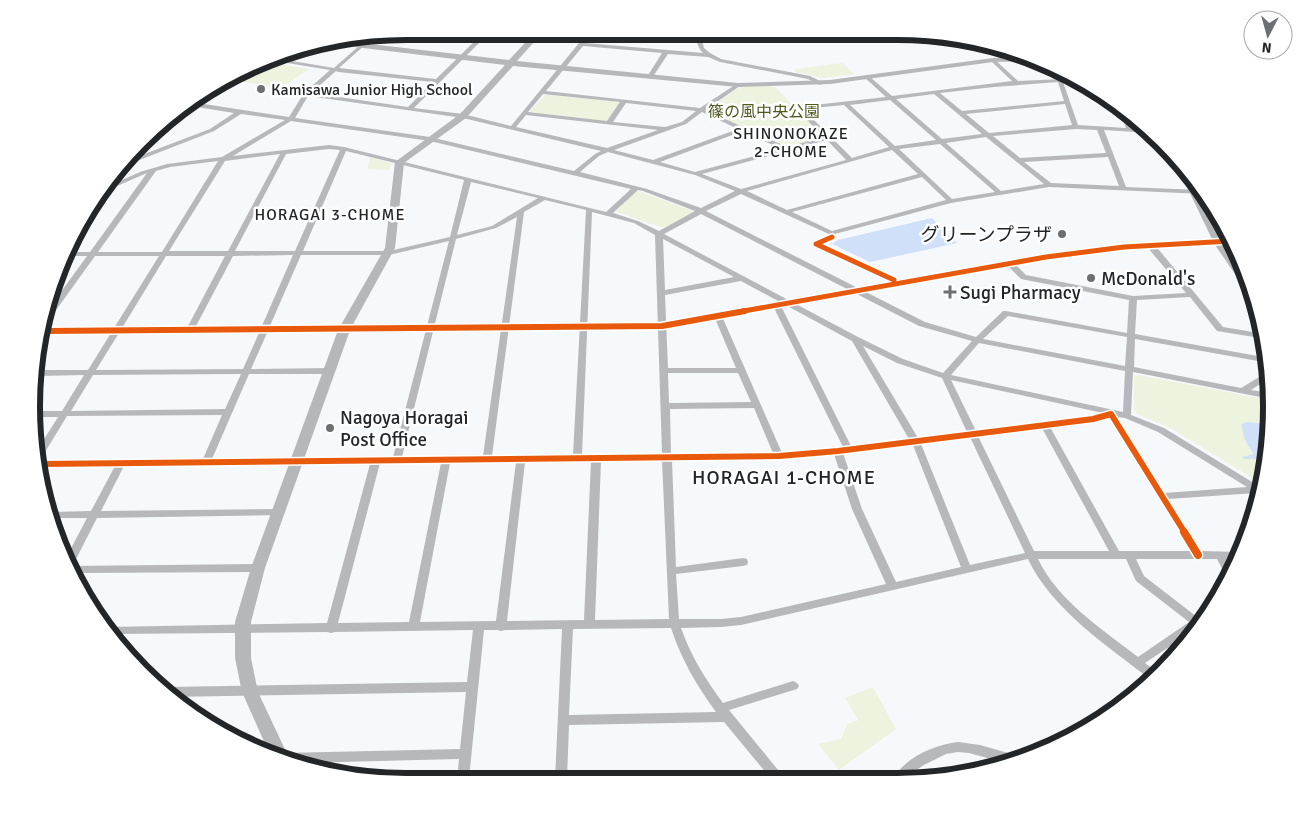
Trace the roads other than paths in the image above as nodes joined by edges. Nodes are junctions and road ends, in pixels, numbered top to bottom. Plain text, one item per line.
1 (479, 40) edge
2 (532, 40) edge
3 (585, 40) edge
4 (698, 40) edge
5 (366, 42) edge
6 (350, 44) edge
7 (582, 44) junction
8 (362, 46) junction
9 (666, 52) junction
10 (708, 55) junction
11 (461, 57) junction
12 (1014, 59) edge
13 (993, 60) junction
14 (284, 61) edge
15 (511, 63) junction
16 (562, 68) junction
17 (335, 69) junction
18 (650, 77) junction
19 (867, 77) junction
20 (437, 81) junction
21 (1015, 82) junction
22 (820, 83) junction
23 (738, 85) junction
24 (542, 92) junction
25 (936, 93) junction
26 (306, 94) junction
27 (892, 98) junction
28 (624, 101) junction
29 (1068, 102) junction
30 (847, 104) junction
31 (198, 105) edge
32 (409, 108) junction
33 (702, 110) junction
34 (239, 112) junction
35 (524, 113) junction
36 (961, 113) junction
37 (463, 116) junction
38 (292, 118) junction
39 (1126, 121) edge
40 (609, 123) junction
41 (1076, 127) junction
42 (512, 128) junction
43 (1100, 129) junction
44 (665, 130) junction
45 (744, 130) junction
46 (1130, 130) junction
47 (1138, 131) edge
48 (988, 135) junction
49 (828, 138) junction
50 (430, 140) junction
51 (942, 142) junction
52 (894, 148) junction
53 (344, 149) junction
54 (787, 149) junction
55 (608, 150) junction
56 (284, 152) junction
57 (1110, 155) junction
58 (223, 159) junction
59 (135, 160) edge
60 (850, 160) junction
61 (1019, 160) junction
62 (400, 162) junction
63 (656, 162) junction
64 (154, 169) junction
65 (127, 170) edge
66 (575, 173) junction
67 (697, 174) junction
68 (923, 175) junction
69 (135, 176) junction
70 (468, 179) junction
71 (114, 185) edge
72 (1049, 185) junction
73 (1123, 187) junction
74 (636, 188) junction
75 (741, 190) junction
76 (1193, 192) edge
77 (1000, 193) junction
78 (544, 198) junction
79 (951, 201) junction
80 (1202, 205) edge
81 (589, 209) junction
82 (701, 211) junction
83 (521, 212) junction
84 (786, 212) junction
85 (610, 213) junction
86 (1205, 214) junction
87 (1208, 214) edge
88 (659, 234) junction
89 (452, 239) junction
90 (1218, 242) junction
91 (1224, 242) edge
92 (1150, 246) junction
93 (165, 253) junction
94 (231, 253) junction
95 (298, 253) junction
96 (389, 253) junction
97 (73, 254) edge
98 (93, 254) junction
99 (1231, 257) edge
100 (1008, 262) junction
101 (743, 278) junction
102 (860, 291) junction
103 (661, 293) junction
104 (1191, 295) junction
105 (1133, 298) junction
106 (790, 303) junction
107 (777, 306) junction
108 (53, 308) edge
109 (718, 316) junction
110 (662, 326) junction
111 (582, 327) junction
112 (505, 328) junction
113 (429, 329) junction
114 (264, 330) junction
115 (344, 330) junction
116 (48, 331) edge
117 (189, 331) junction
118 (115, 332) junction
119 (1132, 335) junction
120 (1256, 335) edge
121 (855, 340) junction
122 (978, 340) junction
123 (1260, 359) edge
124 (1130, 368) junction
125 (741, 370) junction
126 (329, 371) junction
127 (664, 371) junction
128 (245, 372) junction
129 (42, 373) edge
130 (90, 373) junction
131 (945, 376) junction
132 (1262, 379) edge
133 (1244, 390) junction
134 (1262, 394) edge
135 (756, 404) junction
136 (666, 406) junction
137 (227, 412) junction
138 (40, 414) edge
139 (65, 414) junction
140 (1111, 414) junction
141 (1127, 416) junction
142 (1044, 424) junction
143 (973, 433) junction
144 (914, 441) junction
145 (43, 449) edge
146 (843, 450) junction
147 (779, 456) junction
148 (668, 457) junction
149 (577, 458) junction
150 (487, 459) junction
151 (521, 459) junction
152 (596, 459) junction
153 (376, 460) junction
154 (397, 460) junction
155 (446, 460) junction
156 (298, 461) junction
157 (206, 462) junction
158 (121, 463) junction
159 (45, 464) edge
160 (1254, 487) edge
161 (1253, 491) edge
162 (1162, 496) junction
163 (279, 512) junction
164 (56, 515) edge
165 (93, 515) junction
166 (1030, 555) junction
167 (1116, 555) junction
168 (1130, 555) junction
169 (1198, 555) junction
170 (1220, 555) junction
171 (1231, 555) edge
172 (72, 556) edge
173 (743, 562) dead end
174 (1226, 566) edge
175 (258, 568) junction
176 (78, 569) edge
177 (967, 570) junction
178 (671, 571) junction
179 (893, 587) junction
180 (1196, 617) edge
181 (675, 624) junction
182 (589, 625) junction
183 (568, 626) junction
184 (414, 627) junction
185 (479, 627) junction
186 (501, 627) junction
187 (331, 628) junction
188 (242, 629) junction
189 (1188, 629) edge
190 (116, 630) edge
191 (1137, 663) junction
192 (1149, 672) edge
193 (793, 686) dead end
194 (472, 687) junction
195 (177, 692) edge
196 (250, 692) junction
197 (725, 713) junction
198 (563, 720) junction
199 (278, 750) edge
200 (466, 754) junction
201 (1005, 757) edge
202 (301, 758) edge
203 (464, 773) edge
204 (561, 773) edge
205 (773, 773) edge
206 (902, 773) edge

1 - 11 street
2 - 15 street
3 - 7 street
4 - 10 street
5 - 8 street
6 - 8 street
7 - 9 street
7 - 16 street
8 - 11 street
8 - 17 street
9 - 10 street
9 - 18 street
10 - 22 street
11 - 15 street
11 - 20 street
12 - 13 street
13 - 19 street
13 - 21 street
14 - 17 street
15 - 16 street
15 - 37 street
16 - 18 street
16 - 24 street
17 - 20 street
17 - 26 street
18 - 23 street
19 - 22 street
19 - 27 street
20 - 32 street
21 - 25 street
21 - 29 street
22 - 23 street
23 - 33 street
24 - 28 street
24 - 35 street
25 - 27 street
25 - 36 street
26 - 32 street
26 - 38 street
27 - 30 street
27 - 51 street
28 - 33 street
28 - 40 street
29 - 36 street
29 - 41 street
30 - 49 street
30 - 52 street
31 - 34 street
32 - 37 street
33 - 44 street
33 - 45 street
34 - 38 street
34 - 59 street
35 - 40 street
35 - 42 street
36 - 48 street
37 - 42 street
37 - 50 street
38 - 50 street
38 - 58 street
39 - 46 street
40 - 44 street
41 - 43 street
41 - 48 street
42 - 55 street
43 - 46 street
43 - 57 street
44 - 55 street
45 - 54 street
45 - 63 street
46 - 47 street
48 - 51 street
48 - 61 street
49 - 54 street
49 - 60 street
50 - 62 street
50 - 66 street
51 - 52 street
51 - 77 street
52 - 60 street
52 - 68 street
53 - 56 street
53 - 62 street
53 - 95 street
54 - 67 street
55 - 63 street
55 - 66 street
56 - 58 street
56 - 94 street
57 - 61 street
57 - 73 street
58 - 64 street
58 - 93 street
60 - 75 street
61 - 72 street
62 - 70 street
62 - 96 street
63 - 67 street
64 - 69 street
64 - 98 street
65 - 69 street
66 - 74 street
67 - 75 street
68 - 79 street
68 - 84 street
69 - 71 street
70 - 78 street
70 - 89 street
72 - 73 street
72 - 77 street
73 - 76 street
74 - 82 street
74 - 85 street
75 - 82 street
75 - 84 street
77 - 79 street
78 - 81 street
78 - 83 street
79 - 84 street
80 - 86 street
81 - 85 street
81 - 111 street
82 - 88 street
82 - 102 street
83 - 89 street
83 - 112 street
85 - 88 street
86 - 87 street
86 - 90 street
88 - 101 street
88 - 103 street
89 - 96 street
89 - 113 street
90 - 91 street
90 - 92 street
90 - 99 street
92 - 100 street
92 - 104 street
93 - 94 street
93 - 98 street
93 - 118 street
94 - 95 street
94 - 117 street
95 - 96 street
95 - 114 street
96 - 115 street
97 - 98 street
98 - 108 street
100 - 102 street
100 - 105 street
101 - 103 street
101 - 106 street
102 - 106 street
102 - 122 street
103 - 110 street
104 - 105 street
104 - 120 street
105 - 119 street
106 - 107 street
106 - 121 street
107 - 109 street
107 - 146 street
109 - 110 street
109 - 125 street
110 - 111 street
110 - 127 street
111 - 112 street
111 - 149 street
112 - 113 street
112 - 150 street
113 - 115 street
113 - 154 street
114 - 115 street
114 - 117 street
114 - 128 street
115 - 126 street
116 - 118 street
117 - 118 street
118 - 130 street
119 - 122 street
119 - 123 street
119 - 124 street
121 - 131 street
121 - 144 street
122 - 124 street
122 - 131 street
124 - 133 street
124 - 141 street
125 - 127 street
125 - 135 street
126 - 128 street
126 - 156 street
127 - 136 street
128 - 130 street
128 - 137 street
129 - 130 street
130 - 139 street
131 - 140 street
131 - 143 street
132 - 133 street
133 - 134 street
135 - 136 street
135 - 147 street
136 - 148 street
137 - 139 street
137 - 157 street
138 - 139 street
139 - 145 street
140 - 141 street
140 - 142 street
140 - 162 street
141 - 160 street
142 - 143 street
142 - 167 street
143 - 144 street
143 - 166 street
144 - 146 street
144 - 177 street
146 - 147 street
146 - 179 street
147 - 148 street
148 - 152 street
148 - 178 street
149 - 151 street
149 - 152 street
150 - 151 street
150 - 155 street
151 - 186 street
152 - 182 street
153 - 154 street
153 - 156 street
153 - 187 street
154 - 155 street
155 - 184 street
156 - 157 street
156 - 163 street
157 - 158 street
158 - 159 street
158 - 165 street
161 - 162 street
162 - 169 street
163 - 165 street
163 - 175 street
164 - 165 street
165 - 172 street
166 - 167 street
166 - 177 street
166 - 191 street
167 - 168 street
168 - 169 street
168 - 180 street
169 - 170 street
170 - 171 street
170 - 174 street
173 - 178 street
175 - 176 street
175 - 188 street
177 - 179 street
178 - 181 street
179 - 181 street
181 - 182 street
181 - 197 street
182 - 183 street
183 - 186 street
183 - 198 street
184 - 185 street
184 - 187 street
185 - 186 street
185 - 194 street
187 - 188 street
188 - 190 street
188 - 196 street
189 - 191 street
191 - 192 street
193 - 197 street
194 - 196 street
194 - 200 street
195 - 196 street
196 - 199 street
197 - 198 street
197 - 205 street
198 - 204 street
200 - 202 street
200 - 203 street
201 - 206 street

